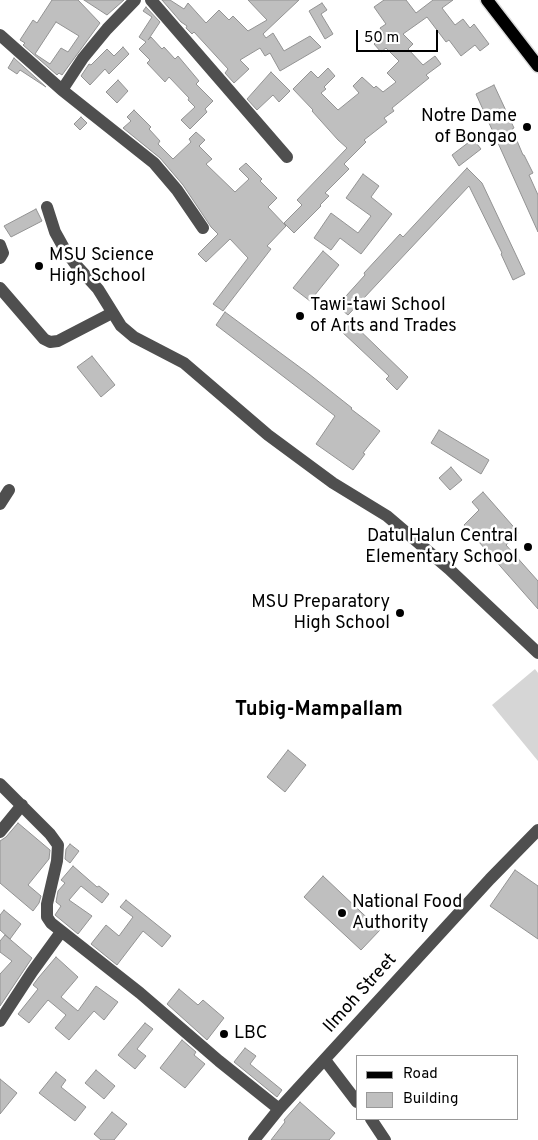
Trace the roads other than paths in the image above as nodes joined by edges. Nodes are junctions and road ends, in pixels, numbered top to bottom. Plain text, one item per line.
1 (136, 0) edge
2 (151, 0) edge
3 (487, 0) edge
4 (0, 34) edge
5 (538, 66) edge
6 (62, 90) junction
7 (287, 157) dead end
8 (47, 207) dead end
9 (203, 228) dead end
10 (0, 244) edge
11 (0, 258) edge
12 (0, 288) edge
13 (112, 313) junction
14 (10, 490) dead end
15 (0, 504) edge
16 (538, 653) edge
17 (0, 784) edge
18 (22, 805) junction
19 (538, 830) edge
20 (0, 832) edge
21 (61, 932) junction
22 (0, 1021) edge
23 (325, 1060) junction
24 (356, 1101) edge
25 (279, 1109) junction
26 (372, 1120) edge
27 (254, 1140) edge
28 (385, 1140) edge

1 - 6 street
2 - 7 street
3 - 5 main road
4 - 6 street
6 - 9 street
8 - 13 street
10 - 11 street
12 - 13 street
13 - 16 street
14 - 15 street
17 - 18 street
18 - 20 street
18 - 21 street
19 - 23 street, Ilmoh Street
21 - 22 street
21 - 25 street
23 - 24 street
23 - 25 street, Ilmoh Street
25 - 27 street, Ilmoh Street
26 - 28 street

